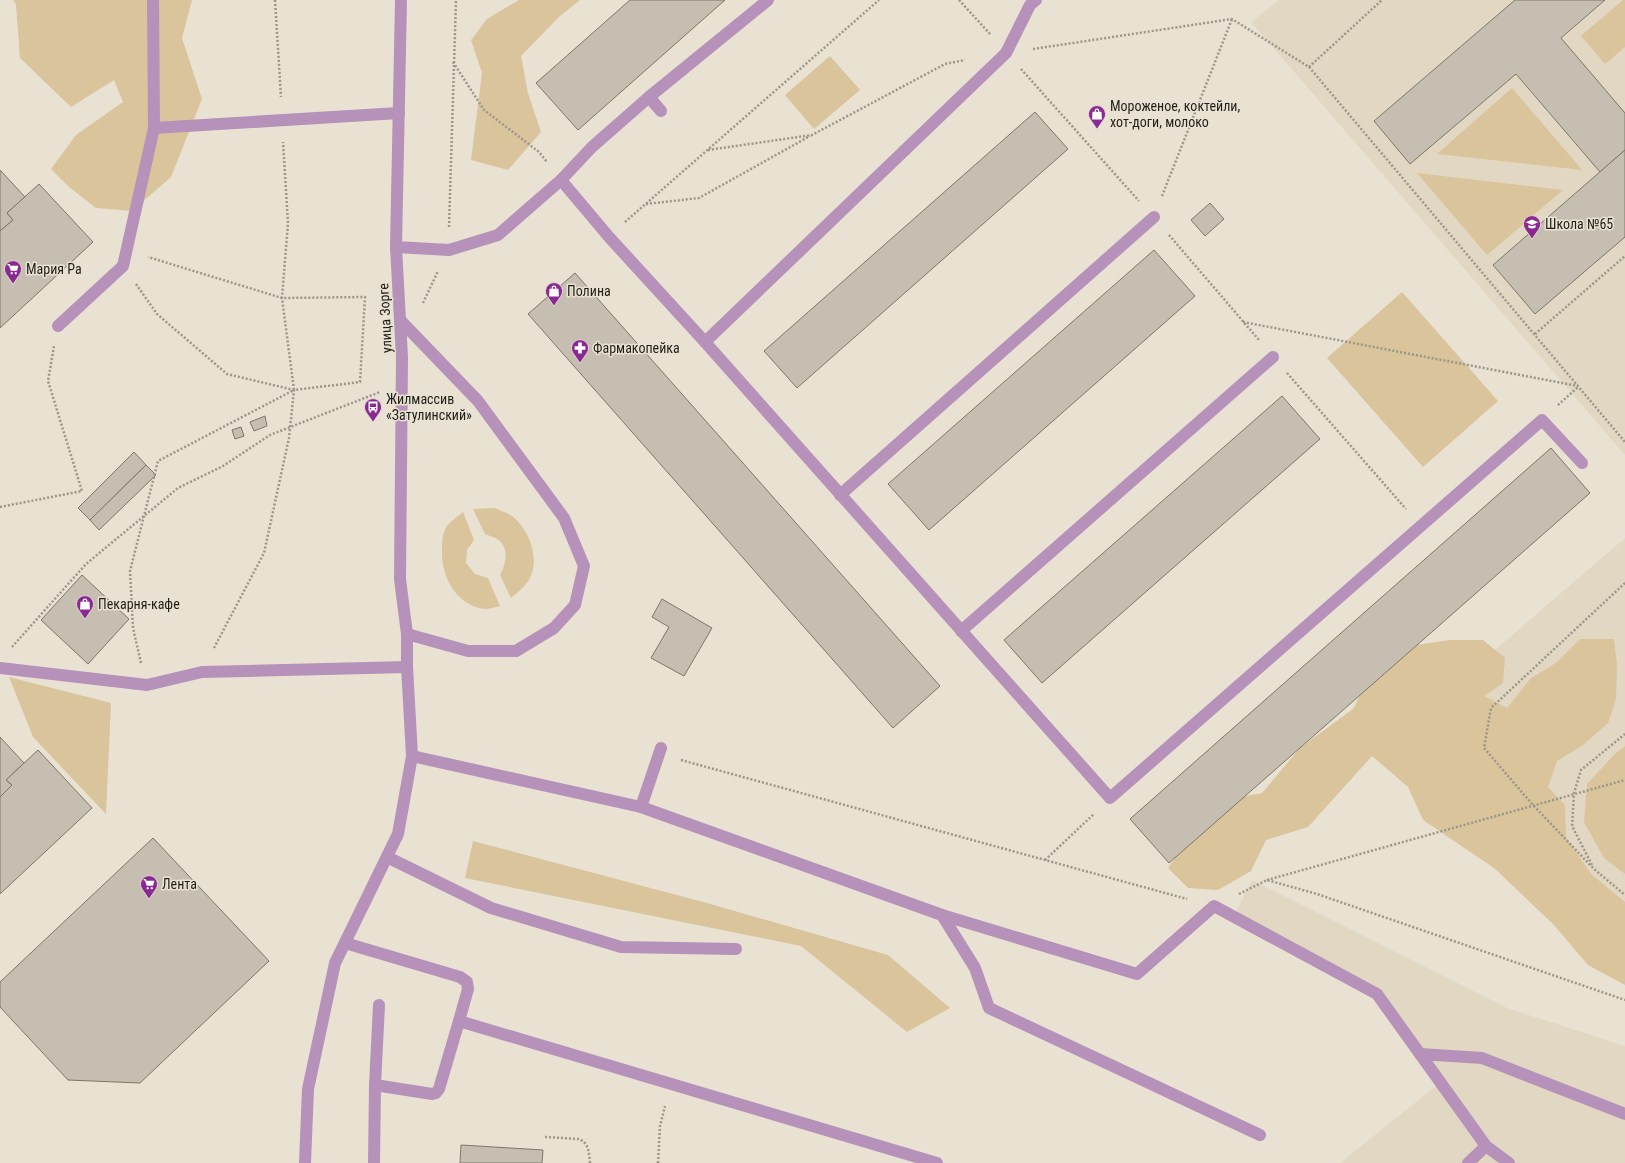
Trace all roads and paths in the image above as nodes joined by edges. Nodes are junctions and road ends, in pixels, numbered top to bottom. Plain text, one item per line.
1 (153, 0) edge
2 (275, 0) edge
3 (401, 0) edge
4 (456, 0) edge
5 (768, 0) edge
6 (880, 0) edge
7 (959, 0) edge
8 (1036, 0) edge
9 (1382, 0) edge
10 (1232, 19) dead end
11 (1006, 53) junction
12 (453, 62) junction
13 (649, 97) junction
14 (661, 111) dead end
15 (399, 113) junction
16 (282, 121) junction
17 (154, 128) junction
18 (812, 135) dead end
19 (561, 180) junction
20 (646, 204) junction
21 (1154, 217) junction
22 (609, 237) junction
23 (396, 247) junction
24 (449, 250) junction
25 (126, 251) junction
26 (1625, 256) edge
27 (123, 266) junction
28 (282, 298) junction
29 (423, 304) dead end
30 (400, 320) junction
31 (1243, 322) junction
32 (58, 326) joint
33 (1535, 334) junction
34 (705, 342) junction
35 (1273, 357) junction
36 (1578, 386) junction
37 (294, 390) junction
38 (381, 392) dead end
39 (1542, 420) junction
40 (290, 428) junction
41 (1625, 442) edge
42 (1582, 463) dead end
43 (840, 495) junction
44 (0, 507) edge
45 (145, 514) junction
46 (1422, 527) junction
47 (1625, 584) edge
48 (961, 631) junction
49 (407, 634) junction
50 (10, 650) dead end
51 (406, 667) junction
52 (0, 668) edge
53 (202, 672) junction
54 (147, 685) junction
55 (1625, 734) edge
56 (660, 751) joint
57 (412, 756) junction
58 (1625, 780) edge
59 (1574, 793) junction
60 (1110, 798) junction
61 (1533, 805) junction
62 (641, 807) junction
63 (387, 858) junction
64 (1045, 860) junction
65 (1594, 869) junction
66 (1267, 880) junction
67 (1625, 894) edge
68 (1214, 906) junction
69 (942, 915) junction
70 (345, 943) junction
71 (736, 950) dead end
72 (1625, 1000) edge
73 (379, 1005) dead end
74 (459, 1021) junction
75 (1420, 1054) junction
76 (671, 1084) junction
77 (375, 1085) junction
78 (1625, 1114) edge
79 (1260, 1135) dead end
80 (545, 1137) dead end
81 (1486, 1146) junction
82 (305, 1163) edge
83 (374, 1163) edge
84 (590, 1163) edge
85 (658, 1163) edge
86 (936, 1163) edge
87 (1468, 1163) edge
88 (1509, 1163) edge

1 - 17 street
2 - 16 path
3 - 15 street, улица Зорге
4 - 12 path
5 - 13 street
6 - 20 path
7 - 11 path
8 - 11 street
9 - 33 path
10 - 21 path
11 - 21 path
11 - 34 street
12 - 19 path
12 - 24 path
13 - 14 street
13 - 19 street
15 - 16 street
15 - 23 street, улица Зорге
16 - 17 street
16 - 28 path
17 - 25 street
18 - 20 path
19 - 22 street
19 - 24 street
20 - 22 path
21 - 31 path
21 - 43 street
22 - 34 street
23 - 24 street
23 - 30 street, улица Зорге
24 - 29 path
25 - 27 street
25 - 28 path
26 - 33 path
27 - 32 street
27 - 37 path
28 - 37 path
28 - 37 path
30 - 49 street, улица Зорге
30 - 49 street
31 - 35 path
31 - 36 path
32 - 44 path
33 - 36 path
34 - 43 street
35 - 46 path
35 - 48 street
36 - 39 path
36 - 41 path
37 - 40 path
37 - 45 path
38 - 40 path
39 - 42 street
39 - 46 street
40 - 45 path
40 - 53 path
43 - 48 street
45 - 50 path
45 - 54 path
46 - 60 street
47 - 61 path
48 - 60 street
49 - 51 street, улица Зорге
51 - 53 street
51 - 57 street, улица Зорге
52 - 54 street
53 - 54 street
55 - 59 path
56 - 62 street
56 - 64 path
57 - 62 street
57 - 63 street, улица Зорге
58 - 59 path
59 - 61 path
59 - 65 path
60 - 64 path
61 - 65 path
61 - 66 path
62 - 69 street
63 - 70 street, улица Зорге
63 - 71 street
64 - 68 path
65 - 67 path
66 - 68 path
66 - 72 path
68 - 69 street
68 - 75 street
69 - 79 street
70 - 74 street
70 - 82 street, улица Зорге
73 - 77 street
74 - 76 street
74 - 77 street
75 - 78 street
75 - 81 street
76 - 85 path
76 - 86 street
77 - 83 street
80 - 84 path
81 - 87 street
81 - 88 street

